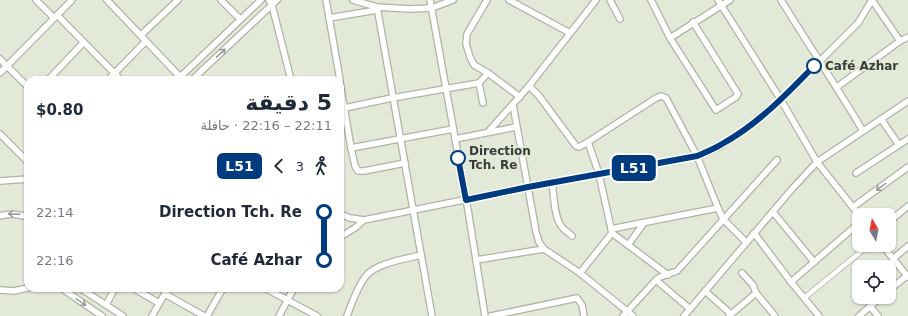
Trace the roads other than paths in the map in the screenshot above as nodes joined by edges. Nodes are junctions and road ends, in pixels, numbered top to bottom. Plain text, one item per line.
1 (36, 0) edge
2 (72, 0) edge
3 (107, 0) edge
4 (178, 0) edge
5 (221, 0) edge
6 (261, 0) edge
7 (277, 0) edge
8 (326, 0) edge
9 (353, 0) edge
10 (430, 0) edge
11 (453, 0) edge
12 (487, 0) edge
13 (509, 0) edge
14 (596, 0) edge
15 (610, 0) edge
16 (651, 0) edge
17 (718, 0) edge
18 (730, 0) edge
19 (781, 0) edge
20 (872, 0) edge
21 (270, 2) edge
22 (721, 6) junction
23 (432, 8) junction
24 (377, 9) junction
25 (55, 16) junction
26 (329, 18) junction
27 (620, 19) dead end
28 (240, 20) junction
29 (694, 22) junction
30 (570, 33) junction
31 (141, 35) junction
32 (908, 37) edge
33 (670, 38) junction
34 (146, 41) junction
35 (900, 41) junction
36 (83, 43) junction
37 (0, 59) edge
38 (818, 61) junction
39 (7, 66) junction
40 (0, 73) edge
41 (488, 73) junction
42 (114, 74) junction
43 (52, 76) edge
44 (116, 76) edge
45 (177, 76) edge
46 (183, 76) edge
47 (196, 76) edge
48 (290, 76) edge
49 (339, 76) edge
50 (24, 83) edge
51 (479, 83) junction
52 (529, 86) junction
53 (836, 86) junction
54 (446, 89) junction
55 (520, 97) junction
56 (392, 98) junction
57 (781, 100) junction
58 (908, 101) edge
59 (483, 103) dead end
60 (513, 105) junction
61 (344, 109) edge
62 (344, 118) edge
63 (881, 119) junction
64 (516, 127) junction
65 (453, 128) junction
66 (863, 131) junction
67 (488, 132) junction
68 (0, 134) edge
69 (400, 138) junction
70 (908, 138) edge
71 (455, 139) junction
72 (588, 142) junction
73 (899, 145) junction
74 (351, 148) junction
75 (697, 156) junction
76 (24, 158) edge
77 (777, 160) dead end
78 (817, 162) junction
79 (405, 163) junction
80 (908, 167) edge
81 (856, 173) dead end
82 (599, 174) junction
83 (24, 180) edge
84 (0, 181) edge
85 (552, 183) junction
86 (528, 187) junction
87 (466, 200) junction
88 (908, 206) edge
89 (853, 207) joint
90 (718, 208) junction
91 (413, 210) junction
92 (773, 212) junction
93 (24, 215) edge
94 (0, 216) edge
95 (344, 216) edge
96 (896, 216) edge
97 (723, 219) junction
98 (364, 220) junction
99 (644, 223) junction
100 (852, 230) edge
101 (611, 231) junction
102 (754, 233) junction
103 (344, 234) edge
104 (572, 236) dead end
105 (746, 242) junction
106 (628, 245) junction
107 (908, 246) edge
108 (544, 249) junction
109 (860, 252) edge
110 (888, 252) edge
111 (422, 255) junction
112 (893, 259) junction
113 (476, 260) junction
114 (814, 262) junction
115 (580, 272) junction
116 (742, 273) dead end
117 (668, 276) junction
118 (907, 276) edge
119 (656, 280) junction
120 (791, 282) junction
121 (896, 285) edge
122 (24, 289) edge
123 (0, 290) edge
124 (706, 291) junction
125 (67, 292) edge
126 (86, 292) edge
127 (113, 292) edge
128 (140, 292) edge
129 (221, 292) edge
130 (272, 292) edge
131 (292, 292) edge
132 (756, 293) junction
133 (165, 294) joint
134 (804, 298) junction
135 (287, 300) junction
136 (159, 303) junction
137 (872, 304) edge
138 (106, 305) junction
139 (870, 306) junction
140 (690, 309) junction
141 (628, 311) junction
142 (100, 315) edge
143 (730, 315) edge
144 (124, 316) edge
145 (152, 316) edge
146 (204, 316) edge
147 (207, 316) edge
148 (279, 316) edge
149 (317, 316) edge
150 (347, 316) edge
151 (432, 316) edge
152 (485, 316) edge
153 (491, 316) edge
154 (584, 316) edge
155 (623, 316) edge
156 (633, 316) edge
157 (684, 316) edge
158 (775, 316) edge
159 (819, 316) edge
160 (858, 316) edge
161 (878, 316) edge

1 - 25 street
2 - 25 street
3 - 31 street
4 - 31 street
5 - 28 street
6 - 28 street
7 - 21 street
8 - 26 street
9 - 24 street
10 - 23 street
11 - 23 street
12 - 41 street
13 - 30 street
14 - 30 street
15 - 27 street
16 - 33 street
17 - 22 street
18 - 22 street
19 - 38 street
20 - 35 street
20 - 38 street
47 -> 21 street
21 - 48 street
22 - 29 street
22 - 57 street
23 - 24 street
23 - 54 street
24 - 26 street
24 - 56 street
25 - 36 street
25 - 39 street
26 - 49 street
28 - 46 street
29 - 33 street
29 - 33 street
30 - 52 street
31 - 34 street
32 - 35 street
34 - 42 street
34 - 45 street
35 - 53 street
36 - 42 street
36 - 43 street
37 - 39 street
38 - 53 street
38 - 57 street
39 - 40 street
39 - 50 street
41 - 51 street
41 - 55 street
42 - 44 street
51 - 54 street
51 - 59 street
52 - 55 street
52 - 72 street
53 - 66 street
54 - 56 street
54 - 65 street
55 - 60 street
56 - 61 street
56 - 69 street
57 - 75 street
57 - 78 street
58 - 63 street
60 - 64 street
60 - 67 street
62 - 74 street
63 - 66 street
63 - 73 street
64 - 67 street
64 - 86 street
65 - 69 street
65 - 71 street
66 - 78 street
67 - 71 street
68 - 76 street
69 - 74 street
69 - 79 street
70 - 73 street
71 - 87 street
72 - 75 street
72 - 82 street
73 - 81 street
74 - 79 street
75 - 82 street
75 - 90 street
77 - 97 street
78 - 89 street
78 - 92 street
79 - 91 street
80 -> 89 street
82 - 85 street
82 - 101 street
83 - 84 street
85 - 86 street
85 - 104 street
86 - 87 street
86 - 108 street
87 - 91 street
87 - 113 street
88 - 96 street
90 - 97 street
90 - 99 street
91 - 98 street
91 - 111 street
92 - 102 street
92 - 114 street
93 -> 94 street
95 - 98 street
97 - 105 street
97 - 117 street
98 - 103 street
99 - 101 street
99 - 106 street
100 - 114 street
101 - 106 street
101 - 115 street
102 - 105 street
102 - 120 street
105 - 124 street
106 - 117 street
107 - 112 street
108 - 113 street
108 - 115 street
109 - 134 street
110 - 112 street
111 - 150 street
111 - 151 street
112 - 118 street
113 - 152 street
114 - 120 street
115 - 141 street
116 - 132 street
117 - 119 street
118 - 121 street
119 - 140 street
119 - 141 street
120 - 134 street
122 - 123 street
124 - 140 street
124 - 143 street
125 -> 142 street
126 - 138 street
127 - 138 street
128 - 136 street
129 - 147 street
130 - 135 street
131 - 135 street
132 - 143 street
132 - 158 street
133 - 136 street
133 - 146 street
134 - 159 street
135 - 148 street
135 - 149 street
136 - 145 street
137 - 139 street
138 - 144 street
139 - 160 street
139 - 161 street
140 - 157 street
141 - 155 street
141 - 156 street
153 - 154 street

